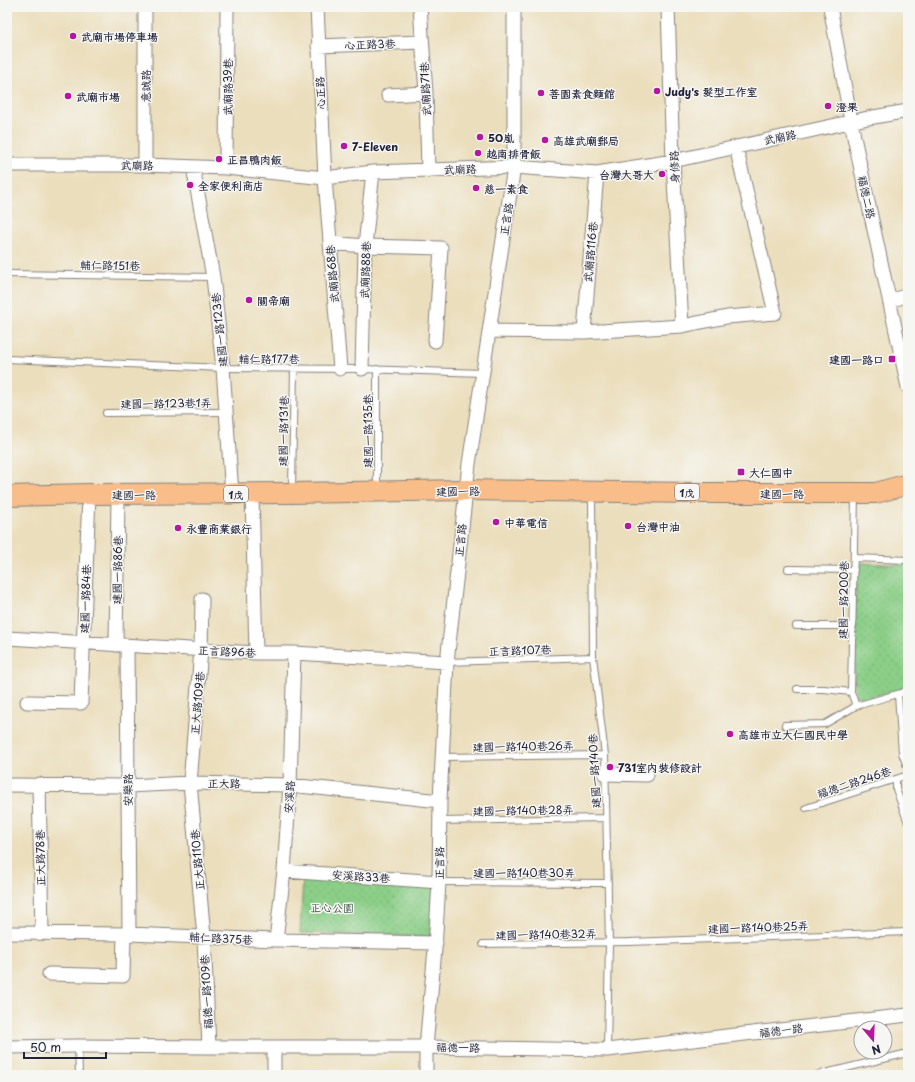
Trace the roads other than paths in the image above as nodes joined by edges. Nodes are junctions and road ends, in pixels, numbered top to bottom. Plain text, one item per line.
1 (145, 7) edge
2 (227, 7) edge
3 (317, 7) edge
4 (420, 7) edge
5 (514, 7) edge
6 (668, 7) edge
7 (830, 7) edge
8 (422, 42) junction
9 (318, 46) junction
10 (426, 93) junction
11 (388, 95) dead end
12 (908, 111) edge
13 (851, 122) junction
14 (736, 147) junction
15 (674, 161) junction
16 (7, 165) edge
17 (145, 165) junction
18 (193, 167) junction
19 (514, 167) junction
20 (226, 168) junction
21 (428, 171) junction
22 (373, 172) junction
23 (597, 172) junction
24 (325, 178) junction
25 (330, 243) junction
26 (365, 246) junction
27 (7, 274) edge
28 (213, 277) junction
29 (908, 295) edge
30 (890, 301) junction
31 (682, 326) junction
32 (489, 331) junction
33 (584, 332) junction
34 (435, 341) dead end
35 (7, 359) edge
36 (223, 368) junction
37 (294, 368) junction
38 (340, 369) junction
39 (362, 369) junction
40 (378, 369) junction
41 (483, 373) junction
42 (908, 387) edge
43 (226, 412) junction
44 (106, 413) dead end
45 (908, 484) edge
46 (466, 490) junction
47 (377, 492) junction
48 (592, 492) junction
49 (292, 493) junction
50 (855, 493) junction
51 (89, 494) junction
52 (232, 494) junction
53 (252, 494) junction
54 (118, 495) junction
55 (7, 496) edge
56 (854, 558) junction
57 (908, 560) edge
58 (788, 569) dead end
59 (854, 570) junction
60 (202, 599) dead end
61 (796, 626) dead end
62 (853, 626) junction
63 (7, 638) edge
64 (83, 643) junction
65 (121, 645) junction
66 (201, 650) junction
67 (256, 653) junction
68 (294, 653) junction
69 (593, 658) junction
70 (447, 662) junction
71 (797, 689) dead end
72 (908, 691) edge
73 (851, 692) junction
74 (898, 694) junction
75 (27, 702) dead end
76 (856, 706) junction
77 (785, 725) dead end
78 (605, 755) junction
79 (442, 757) junction
80 (908, 769) edge
81 (605, 774) junction
82 (647, 775) dead end
83 (908, 775) edge
84 (896, 779) junction
85 (190, 783) junction
86 (39, 784) junction
87 (7, 785) edge
88 (290, 785) junction
89 (127, 786) junction
90 (440, 801) junction
91 (806, 808) dead end
92 (606, 818) junction
93 (440, 821) junction
94 (908, 823) edge
95 (284, 871) junction
96 (439, 882) junction
97 (608, 882) junction
98 (42, 932) junction
99 (908, 932) edge
100 (7, 933) edge
101 (126, 934) junction
102 (204, 937) junction
103 (276, 940) junction
104 (436, 943) junction
105 (609, 943) junction
106 (483, 944) dead end
107 (49, 974) dead end
108 (908, 1015) edge
109 (78, 1046) junction
110 (7, 1047) edge
111 (209, 1047) junction
112 (274, 1047) junction
113 (426, 1047) junction
114 (607, 1050) junction
115 (908, 1053) edge
116 (80, 1075) edge
117 (274, 1075) edge
118 (426, 1075) edge
119 (817, 1075) edge

1 - 17 street, 意誠路
2 - 20 street, 武廟路39巷
3 - 9 street, 心正路
4 - 8 street, 武廟路71巷
5 - 19 street, 正言路
6 - 15 street, 身修路
7 - 13 street, 福德二路
8 - 9 street, 心正路3巷
8 - 10 street, 武廟路71巷
9 - 24 street, 心正路
10 - 11 street
10 - 21 street, 武廟路71巷
12 - 13 street, 武廟路
13 - 14 street, 武廟路
13 - 30 street, 福德二路
14 - 15 street, 武廟路
14 - 31 street
15 - 23 street, 武廟路
15 - 31 street, 身修路
16 - 17 street, 武廟路
17 - 18 street, 武廟路
18 - 20 street, 武廟路
18 - 28 street, 建國一路123巷
19 - 21 street, 武廟路
19 - 23 street, 武廟路
19 - 32 street, 正言路
20 - 24 street, 武廟路
21 - 22 street, 武廟路
22 - 24 street, 武廟路
22 - 26 street, 武廟路88巷
23 - 33 street, 武廟路116巷
24 - 25 street, 武廟路68巷
25 - 26 street
25 - 38 street, 武廟路68巷
26 - 34 street
26 - 39 street, 武廟路88巷
27 - 28 lane, 輔仁路151巷
28 - 36 street, 建國一路123巷
29 - 30 street
30 - 42 street, 福德二路
31 - 33 street
32 - 33 street
32 - 41 street, 正言路
35 - 36 lane, 輔仁路177巷
36 - 37 lane, 輔仁路177巷
36 - 43 street, 建國一路123巷
37 - 38 lane, 輔仁路177巷
37 - 49 lane, 建國一路131巷
38 - 39 lane, 輔仁路177巷
39 - 40 lane, 輔仁路177巷
40 - 41 lane, 輔仁路177巷
40 - 47 lane, 建國一路135巷
41 - 46 street, 正言路
43 - 44 lane, 建國一路123巷1弄
43 - 52 street, 建國一路123巷
45 - 50 main road, 建國一路 / 1戊
46 - 47 main road, 建國一路 / 1戊
46 - 48 main road, 建國一路 / 1戊
46 - 70 street, 正言路
47 - 49 main road, 建國一路 / 1戊
48 - 50 main road, 建國一路 / 1戊
48 - 69 lane, 建國一路140巷
49 - 53 main road, 建國一路 / 1戊
50 - 56 lane, 建國一路200巷
51 - 54 main road, 建國一路 / 1戊
51 - 55 main road, 建國一路 / 1戊
51 - 64 street, 建國一路84巷
52 - 53 main road, 建國一路 / 1戊
52 - 54 main road, 建國一路 / 1戊
53 - 67 street
54 - 65 street, 建國一路86巷
56 - 57 lane
56 - 59 lane, 建國一路200巷
58 - 59 lane
59 - 62 lane, 建國一路200巷
60 - 66 street, 正大路109巷
61 - 62 lane
62 - 73 lane, 建國一路200巷
63 - 64 street, 正言路96巷
64 - 65 street, 正言路96巷
64 - 75 street, 建國一路84巷
65 - 66 street, 正言路96巷
65 - 89 street, 安樂路
66 - 67 street, 正言路96巷
66 - 85 street, 正大路109巷
67 - 68 street, 正言路96巷
68 - 70 street, 正言路96巷
68 - 88 street, 安溪路
69 - 70 lane, 正言路107巷
69 - 78 lane, 建國一路140巷
70 - 79 street, 正言路
71 - 73 lane
72 - 74 lane
73 - 76 lane, 建國一路200巷
74 - 76 lane
74 - 80 lane
76 - 77 lane
78 - 79 lane, 建國一路140巷26弄
78 - 81 lane, 建國一路140巷
79 - 90 street, 正言路
81 - 82 street
81 - 92 lane, 建國一路140巷
83 - 84 lane, 福德二路246巷
84 - 91 lane, 福德二路246巷
84 - 94 lane
85 - 88 street, 正大路
85 - 89 street, 正大路
85 - 102 street, 正大路110巷
86 - 87 street, 正大路
86 - 89 street, 正大路
86 - 98 street, 正大路78巷
88 - 90 street, 正大路
88 - 95 street, 安溪路
89 - 101 street, 安樂路
90 - 93 street, 正言路
92 - 93 lane, 建國一路140巷28弄
92 - 97 lane, 建國一路140巷
93 - 96 street, 正言路
95 - 96 street, 安溪路33巷
95 - 103 street, 安溪路
96 - 97 lane, 建國一路140巷30弄
96 - 104 street, 正言路
97 - 105 lane, 建國一路140巷
98 - 100 street, 輔仁路375巷
98 - 101 street, 輔仁路375巷
99 - 105 lane, 建國一路140巷25弄
101 - 102 street, 輔仁路375巷
101 - 107 street, 安樂路
102 - 103 street, 輔仁路375巷
102 - 111 street, 福德一路109巷
103 - 104 street, 輔仁路375巷
104 - 113 street, 正言路
105 - 106 lane, 建國一路140巷32弄
105 - 114 lane, 建國一路140巷
108 - 114 street, 福德一路
109 - 110 street, 福德一路
109 - 111 street, 福德一路
109 - 116 lane
111 - 112 street, 福德一路
112 - 113 street, 福德一路
112 - 117 street
113 - 114 street, 福德一路
113 - 118 street, 正言路
115 - 119 lane

